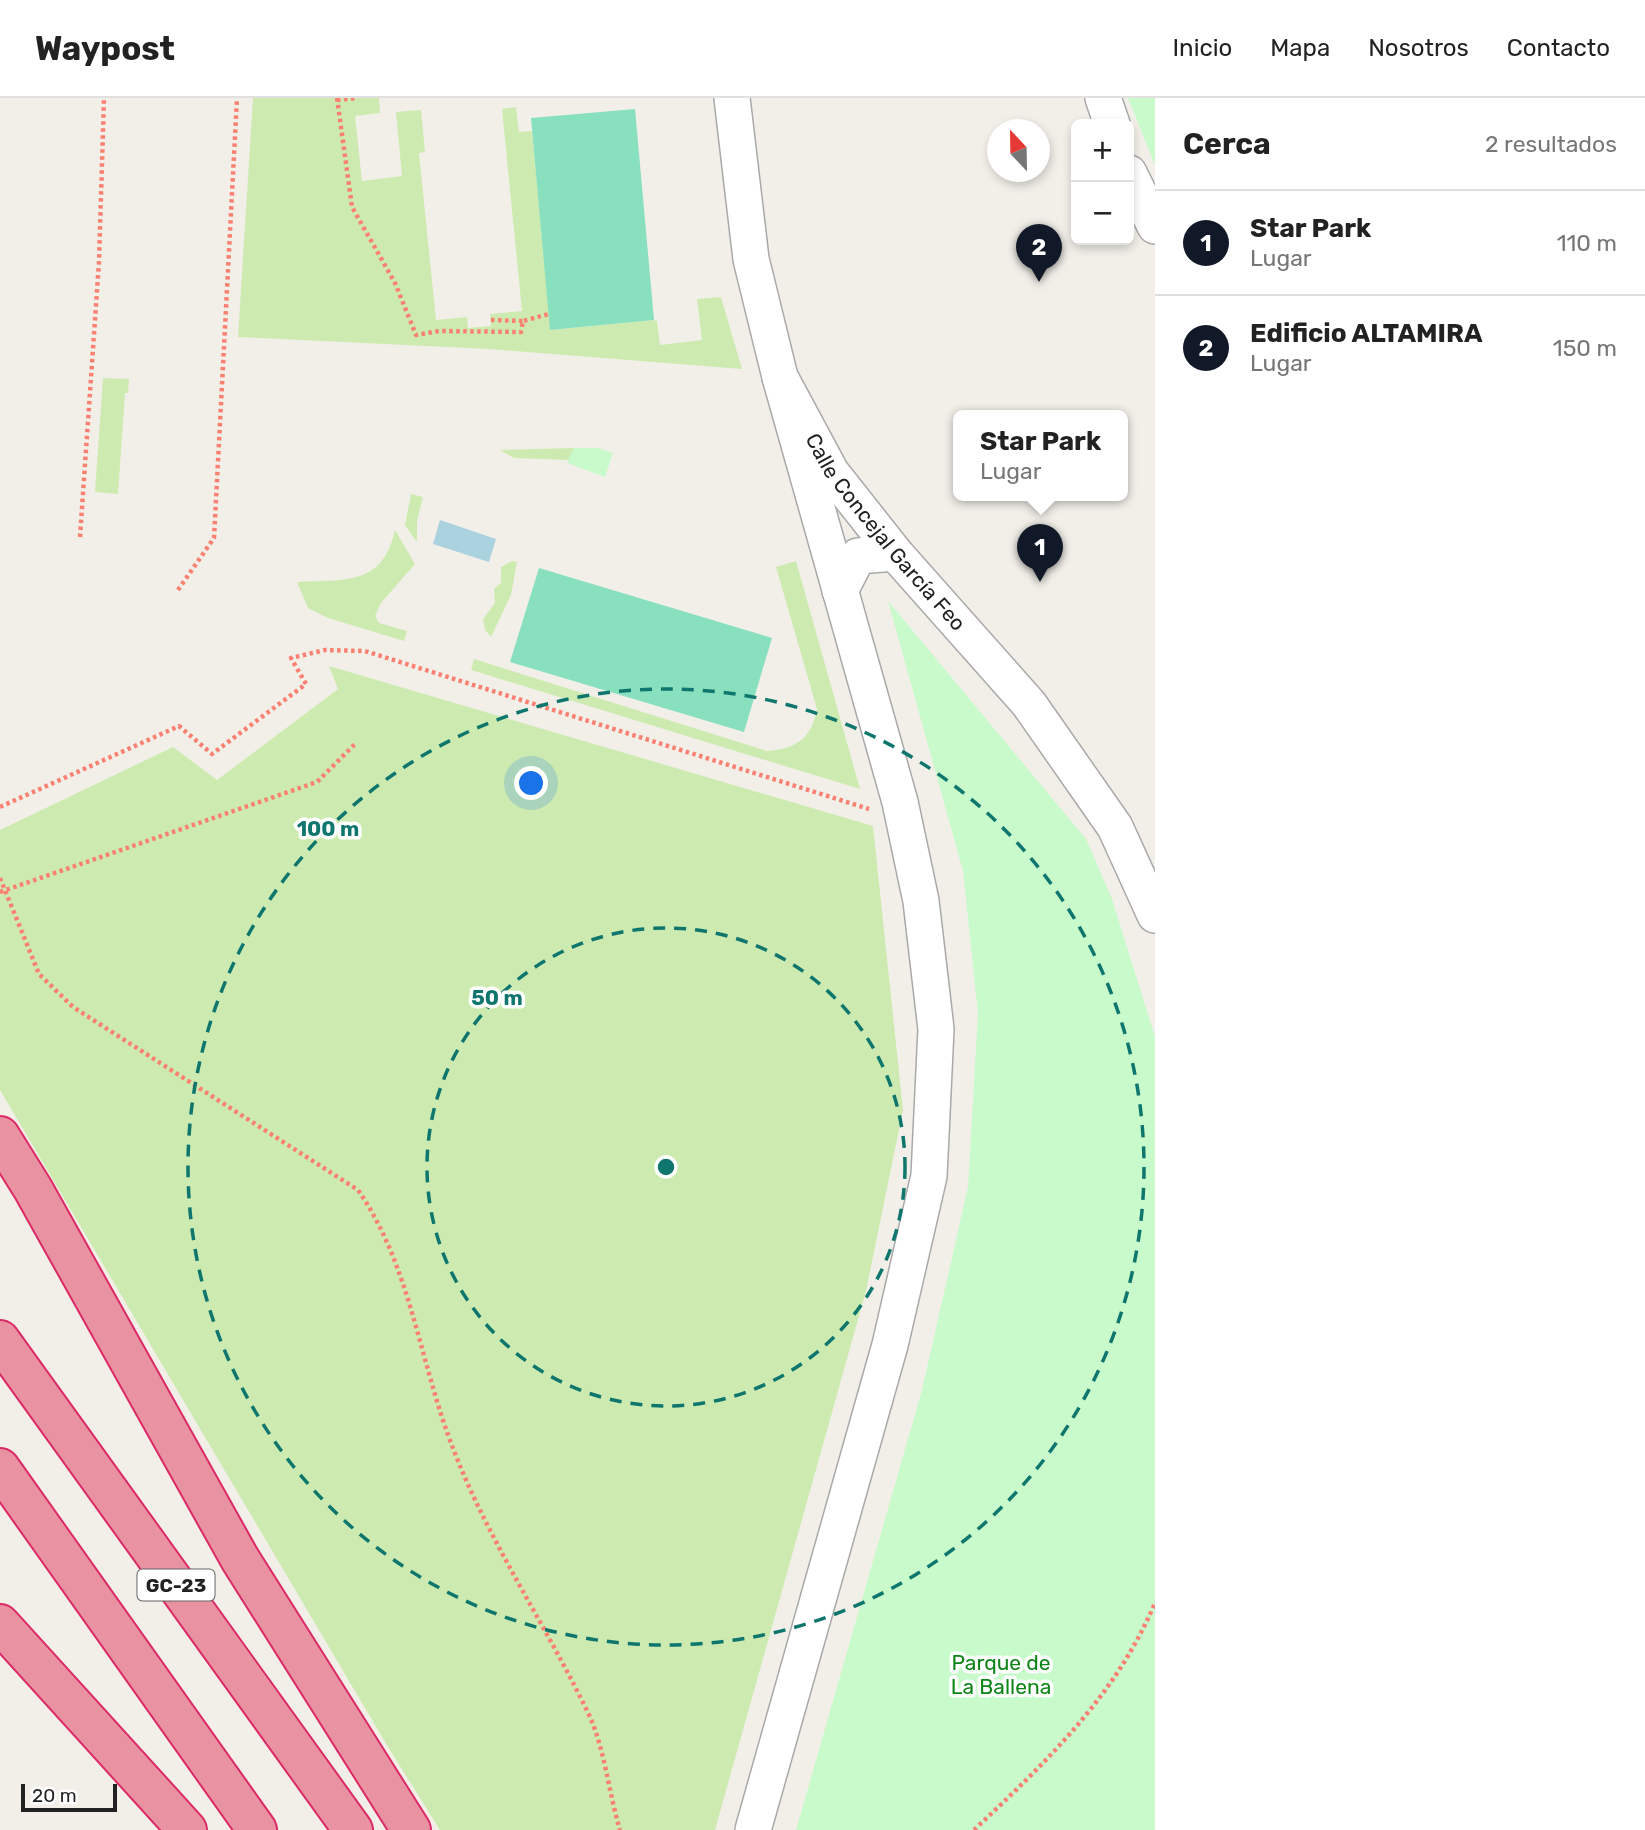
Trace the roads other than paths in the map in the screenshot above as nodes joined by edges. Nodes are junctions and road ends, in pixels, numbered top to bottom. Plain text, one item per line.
1 (732, 98) edge
2 (1103, 98) edge
3 (1110, 119) edge
4 (1133, 182) edge
5 (1155, 226) edge
6 (780, 377) junction
7 (895, 553) junction
8 (840, 592) junction
9 (1155, 915) edge
10 (0, 1136) edge
11 (0, 1339) edge
12 (0, 1468) edge
13 (0, 1624) edge
14 (187, 1830) edge
15 (257, 1830) edge
16 (353, 1830) edge
17 (411, 1830) edge
18 (752, 1830) edge

1 - 6 street, Calle Concejal García Feo
2 - 3 street
4 - 5 street
6 - 7 street, Calle Concejal García Feo
6 - 8 street
7 - 8 street
7 - 9 street, Calle Concejal García Feo
8 - 18 street
10 - 17 highway
11 - 16 highway, GC-23
12 - 15 highway
13 - 14 highway

